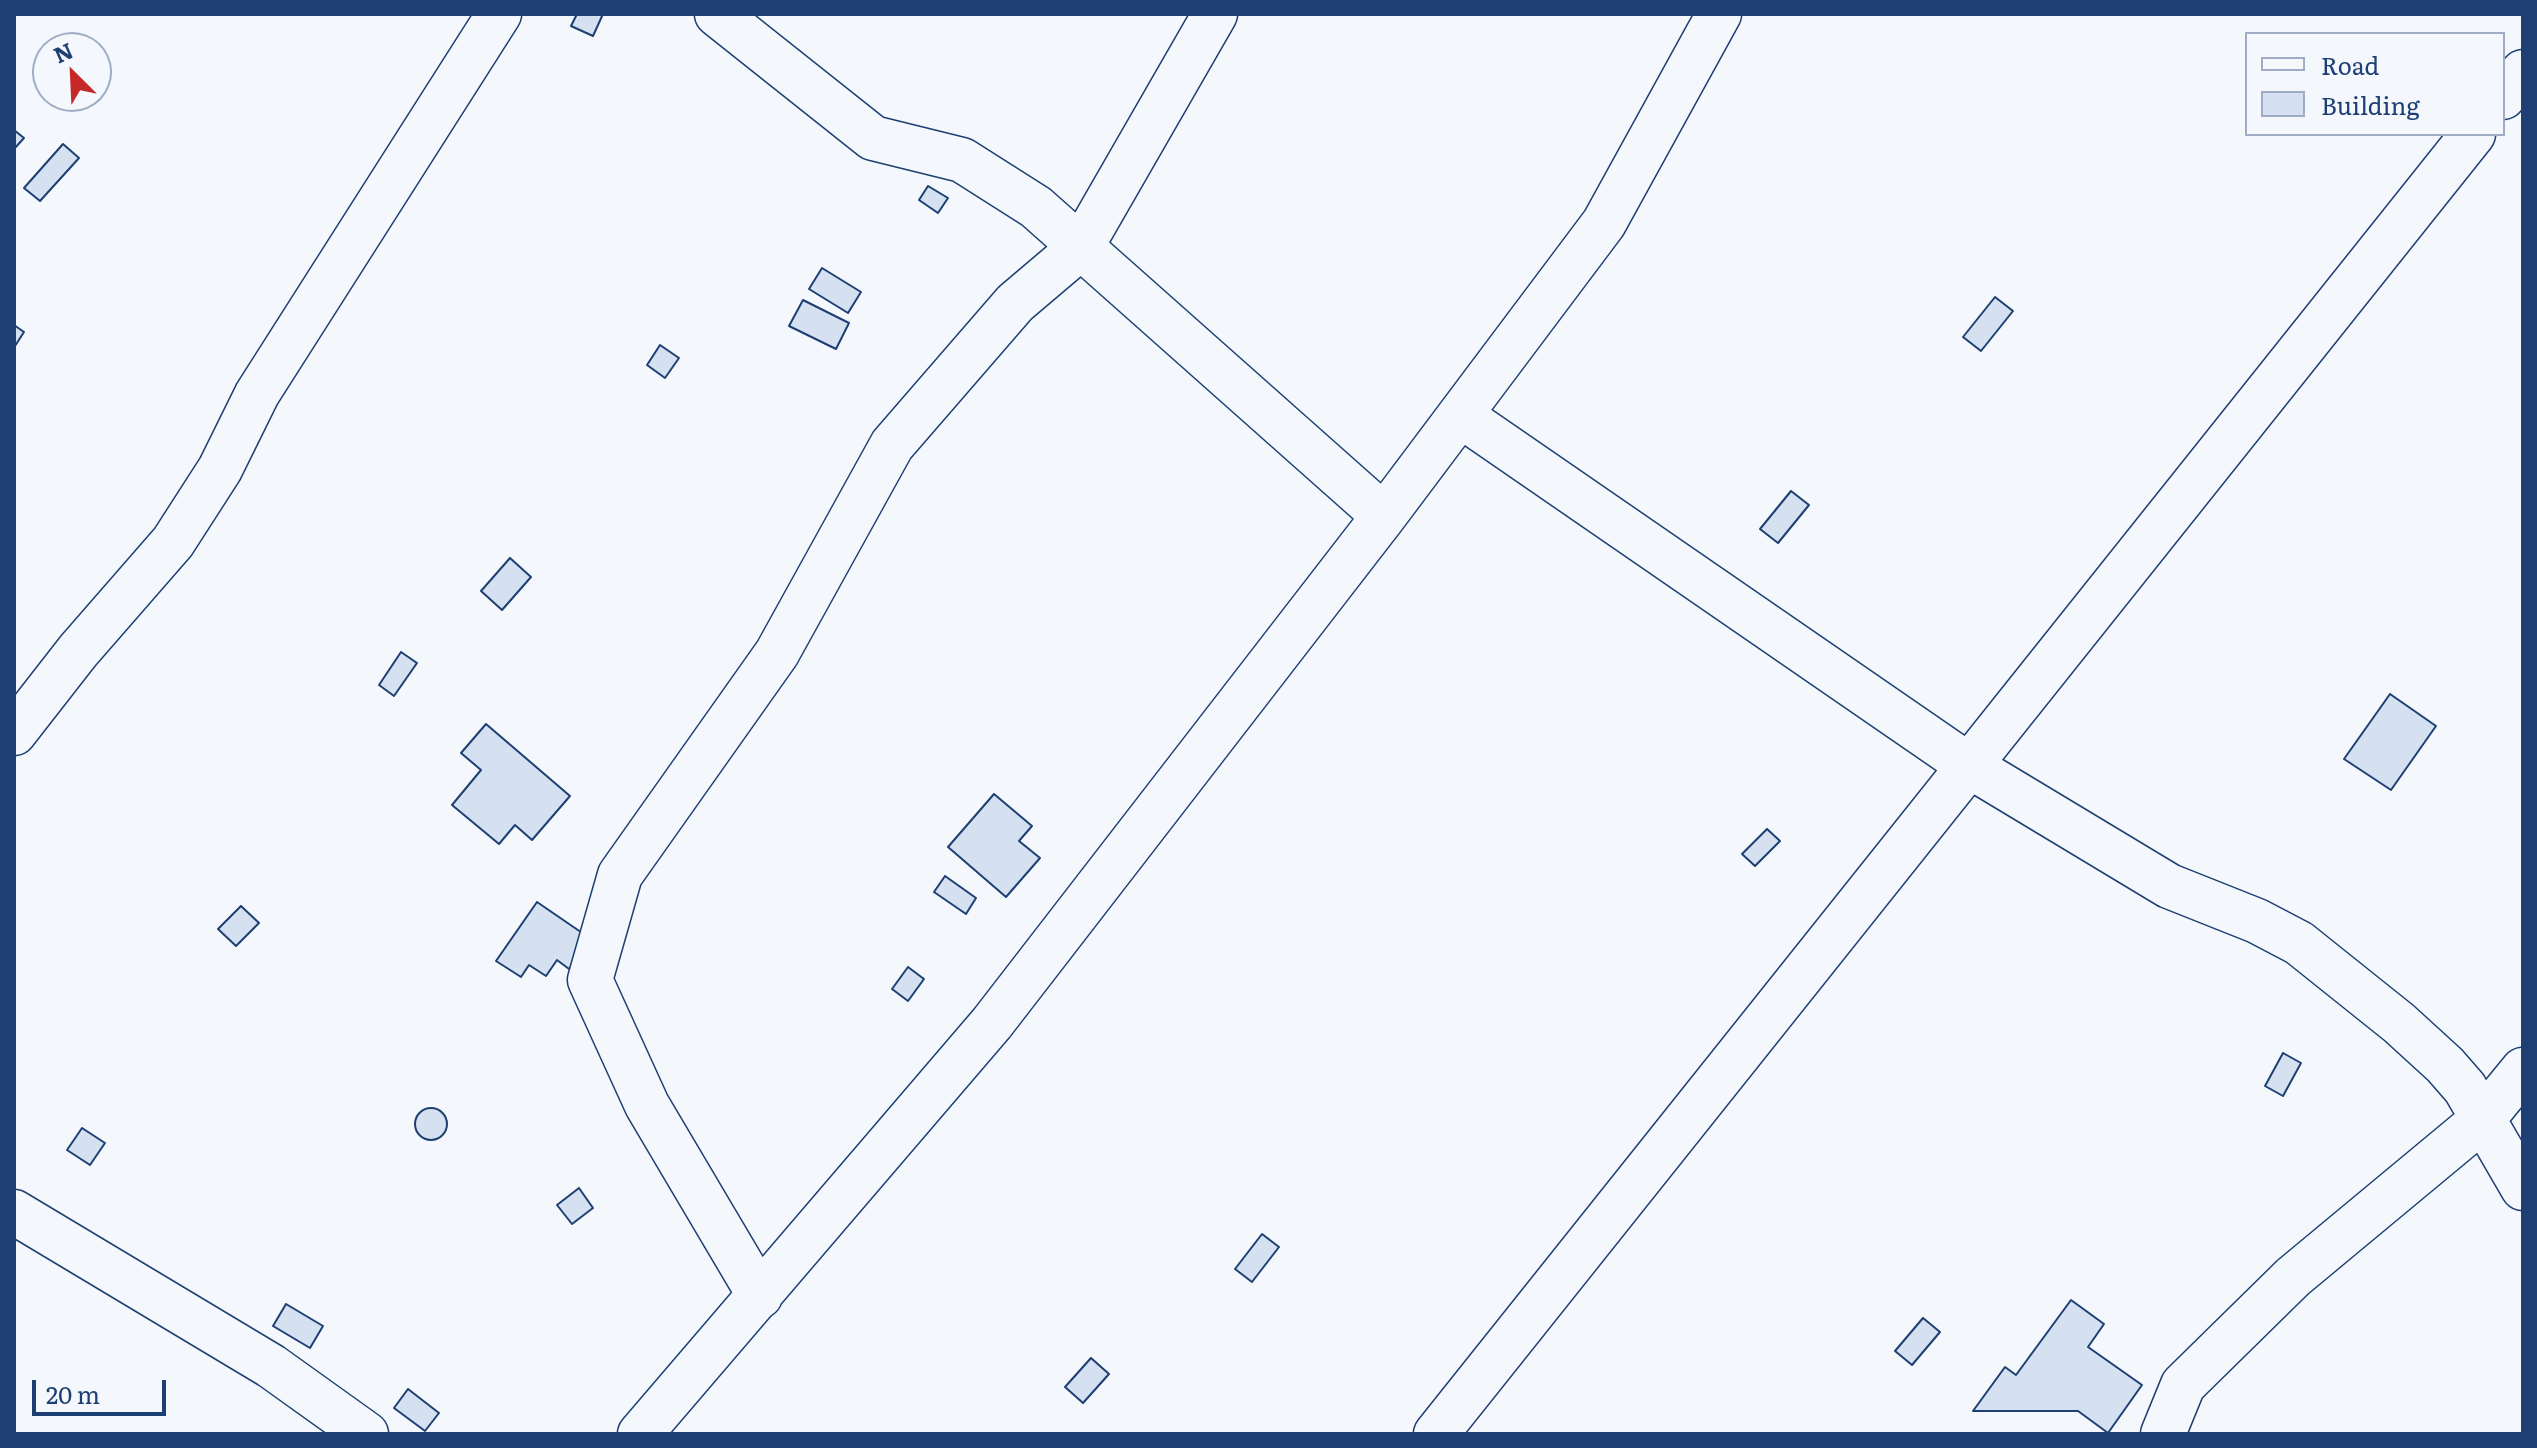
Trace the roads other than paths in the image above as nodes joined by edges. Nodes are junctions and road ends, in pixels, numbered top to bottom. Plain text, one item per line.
1 (499, 14) edge
2 (717, 14) edge
3 (1215, 14) edge
4 (1719, 14) edge
5 (2523, 72) edge
6 (2505, 94) edge
7 (2471, 136) edge
8 (1081, 247) junction
9 (1460, 415) junction
10 (1384, 516) junction
11 (14, 733) edge
12 (1968, 765) junction
13 (2523, 1070) edge
14 (2482, 1120) junction
15 (2523, 1188) edge
16 (19, 1222) edge
17 (760, 1296) junction
18 (366, 1434) edge
19 (640, 1434) edge
20 (1436, 1434) edge
21 (2163, 1434) edge

1 - 11 street
2 - 8 street
3 - 8 street
4 - 9 street
5 - 6 street
7 - 12 street
8 - 10 street
8 - 17 street
9 - 10 street
9 - 12 street
10 - 17 street
12 - 14 street
12 - 20 street
13 - 14 street
14 - 15 street
14 - 21 street
16 - 18 street
17 - 19 street

